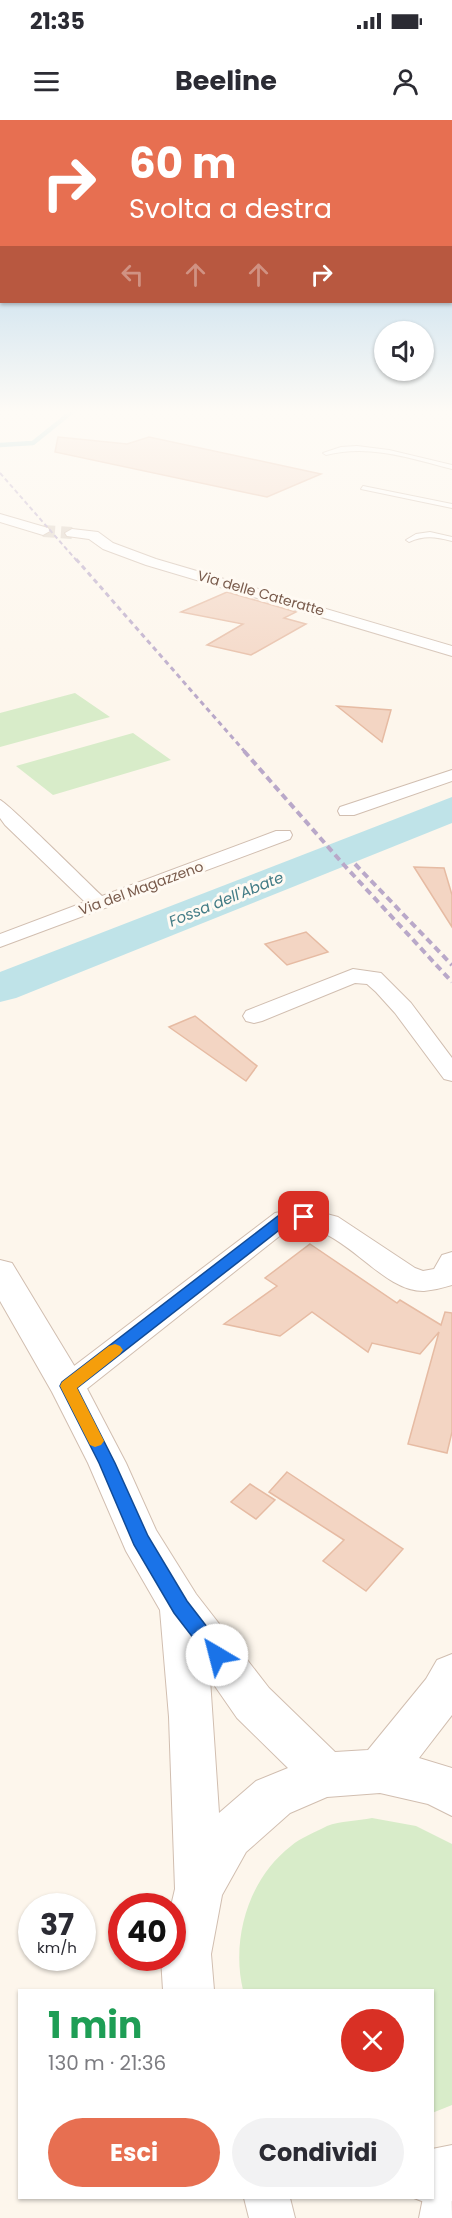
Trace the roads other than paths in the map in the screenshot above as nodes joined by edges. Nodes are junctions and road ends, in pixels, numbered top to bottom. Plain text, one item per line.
1 (0, 518) edge
2 (43, 531) tunnel mouth
3 (72, 533) tunnel mouth
4 (452, 539) edge
5 (409, 540) dead end
6 (452, 651) edge
7 (452, 775) edge
8 (0, 806) edge
9 (347, 812) dead end
10 (283, 835) dead end
11 (99, 904) junction
12 (0, 941) edge
13 (254, 1016) dead end
14 (452, 1074) edge
15 (452, 1262) edge
16 (0, 1272) edge
17 (68, 1386) junction
18 (181, 1607) junction
19 (452, 1674) edge
20 (380, 1771) junction
21 (326, 1775) junction
22 (452, 1792) edge
23 (199, 1889) junction
24 (189, 1989) edge
25 (267, 2199) edge
26 (272, 2218) edge

1 - 2 street
3 - 6 street, Via delle Cateratte
4 - 5 lane
7 - 9 street
8 - 11 street
10 - 11 street, Via del Magazzeno
11 - 12 street, Via del Magazzeno
13 - 14 street
15 - 17 street
16 - 17 street
17 - 18 street
18 - 21 street
18 - 23 street
19 - 20 street
20 - 21 street
20 - 22 street
21 - 23 street
23 - 24 street
25 - 26 street

